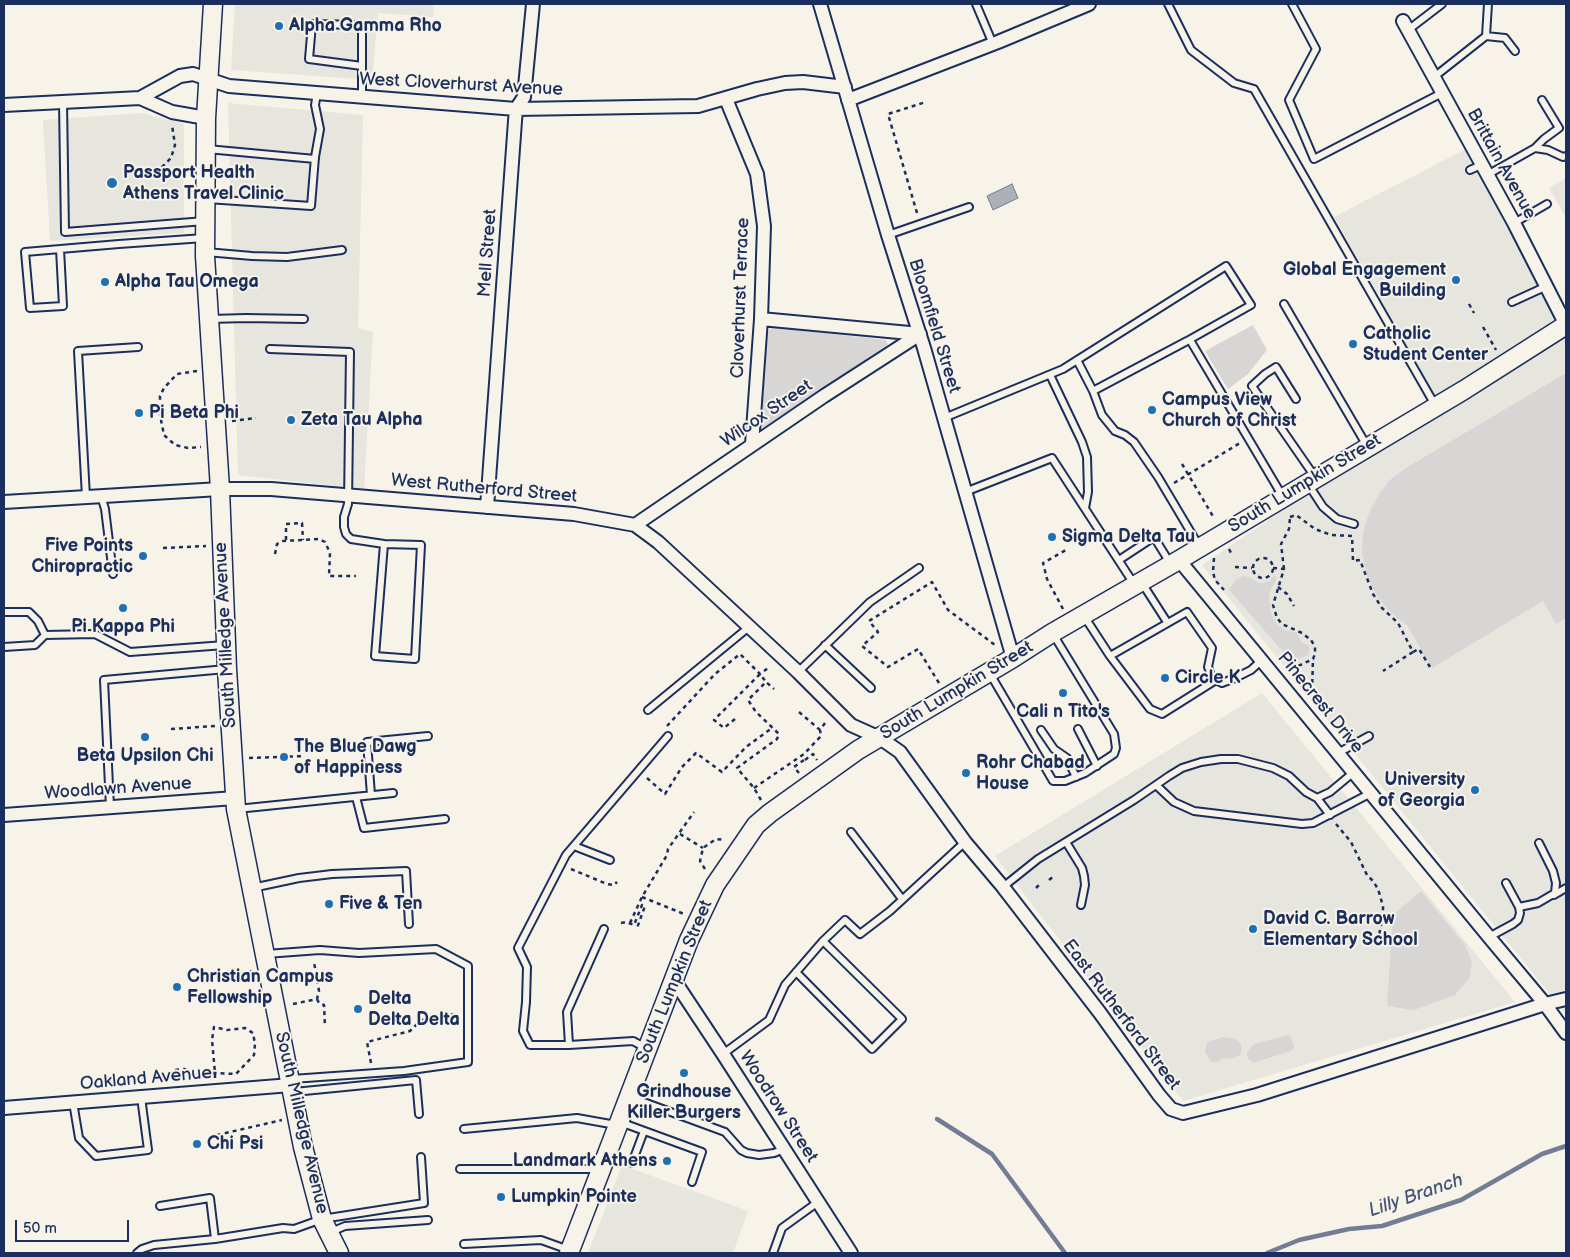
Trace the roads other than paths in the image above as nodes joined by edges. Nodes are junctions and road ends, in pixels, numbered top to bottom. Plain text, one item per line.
1 (212, 4) edge
2 (533, 4) edge
3 (820, 4) edge
4 (976, 4) edge
5 (1089, 4) edge
6 (1168, 4) edge
7 (1292, 4) edge
8 (1442, 4) edge
9 (1488, 4) edge
10 (1405, 26) joint
11 (1486, 36) junction
12 (993, 44) junction
13 (1515, 51) dead end
14 (362, 66) junction
15 (1434, 77) junction
16 (207, 79) junction
17 (317, 93) junction
18 (1442, 93) junction
19 (846, 94) junction
20 (362, 97) junction
21 (140, 98) junction
22 (726, 99) junction
23 (1542, 100) dead end
24 (62, 102) junction
25 (4, 105) edge
26 (516, 109) junction
27 (206, 118) junction
28 (1536, 148) junction
29 (206, 149) junction
30 (1566, 156) edge
31 (315, 160) junction
32 (1479, 170) junction
33 (205, 199) junction
34 (1547, 204) dead end
35 (969, 207) dead end
36 (1514, 223) junction
37 (888, 235) junction
38 (205, 237) junction
39 (60, 249) junction
40 (342, 250) dead end
41 (1547, 286) junction
42 (1512, 302) dead end
43 (1284, 304) dead end
44 (304, 318) dead end
45 (209, 319) junction
46 (761, 319) junction
47 (1566, 325) edge
48 (920, 334) junction
49 (1190, 340) junction
50 (138, 347) dead end
51 (270, 349) dead end
52 (1076, 360) junction
53 (1050, 375) junction
54 (1093, 391) junction
55 (1296, 399) dead end
56 (1436, 406) junction
57 (944, 418) junction
58 (752, 444) junction
59 (1367, 447) junction
60 (1312, 481) junction
61 (220, 488) junction
62 (965, 492) junction
63 (346, 495) junction
64 (102, 496) junction
65 (86, 497) junction
66 (4, 502) edge
67 (1287, 504) junction
68 (487, 507) junction
69 (1085, 508) junction
70 (1354, 524) dead end
71 (635, 525) junction
72 (384, 544) junction
73 (1200, 547) junction
74 (1119, 560) junction
75 (1175, 562) junction
76 (919, 568) dead end
77 (114, 574) dead end
78 (1138, 583) junction
79 (4, 612) edge
80 (1084, 616) junction
81 (1167, 622) junction
82 (749, 627) junction
83 (1052, 633) junction
84 (45, 634) junction
85 (226, 645) junction
86 (825, 645) junction
87 (4, 647) edge
88 (1110, 656) junction
89 (1013, 658) junction
90 (1262, 660) junction
91 (227, 669) junction
92 (798, 672) junction
93 (989, 672) junction
94 (1216, 680) junction
95 (871, 688) dead end
96 (648, 710) dead end
97 (1041, 730) dead end
98 (1078, 730) dead end
99 (428, 736) dead end
100 (668, 736) dead end
101 (1369, 736) dead end
102 (880, 738) junction
103 (1338, 753) junction
104 (1097, 766) junction
105 (1354, 772) junction
106 (1076, 777) junction
107 (1156, 785) junction
108 (393, 793) dead end
109 (1371, 793) junction
110 (371, 795) junction
111 (356, 797) junction
112 (1317, 798) junction
113 (236, 803) junction
114 (110, 807) junction
115 (4, 815) edge
116 (1330, 815) junction
117 (445, 819) dead end
118 (851, 832) dead end
119 (965, 842) junction
120 (1066, 842) junction
121 (1539, 843) dead end
122 (574, 846) junction
123 (610, 860) dead end
124 (1506, 882) dead end
125 (1003, 887) junction
126 (251, 888) junction
127 (1566, 888) edge
128 (1554, 895) junction
129 (902, 899) junction
130 (1081, 905) dead end
131 (1519, 907) junction
132 (409, 924) dead end
133 (604, 929) dead end
134 (1488, 937) junction
135 (823, 941) junction
136 (264, 954) junction
137 (796, 972) junction
138 (674, 980) junction
139 (1566, 999) edge
140 (1545, 1004) junction
141 (1566, 1033) edge
142 (569, 1046) junction
143 (647, 1048) junction
144 (723, 1054) junction
145 (292, 1086) junction
146 (629, 1096) junction
147 (141, 1097) junction
148 (73, 1102) junction
149 (4, 1108) edge
150 (419, 1114) dead end
151 (618, 1124) junction
152 (464, 1129) dead end
153 (644, 1131) junction
154 (784, 1149) junction
155 (421, 1157) dead end
156 (632, 1163) dead end
157 (460, 1169) dead end
158 (601, 1170) junction
159 (692, 1182) dead end
160 (818, 1202) junction
161 (160, 1206) dead end
162 (428, 1220) dead end
163 (326, 1226) junction
164 (214, 1239) junction
165 (464, 1244) dead end
166 (337, 1252) edge
167 (570, 1252) edge
168 (137, 1253) edge
169 (773, 1253) edge
170 (851, 1253) edge

1 - 16 main road, South Milledge Avenue
2 - 26 street, Mell Street
3 - 19 street, Bloomfield Street
4 - 12 lane
5 - 12 street
6 - 56 lane
7 - 18 lane
8 - 10 lane
9 - 11 lane
10 - 15 street, Brittain Avenue
11 - 13 lane
11 - 15 lane
12 - 19 street
14 - 14 lane
14 - 20 lane
15 - 18 street, Brittain Avenue
16 - 17 street, West Cloverhurst Avenue
16 - 21 street, West Cloverhurst Avenue
16 - 27 main road, South Milledge Avenue
17 - 20 street, West Cloverhurst Avenue
17 - 31 lane
18 - 32 street, Brittain Avenue
19 - 22 street, West Cloverhurst Avenue
19 - 37 street, Bloomfield Street
20 - 26 street, West Cloverhurst Avenue
21 - 24 street, West Cloverhurst Avenue
21 - 27 street, West Cloverhurst Avenue
22 - 26 street, West Cloverhurst Avenue
22 - 46 street, Cloverhurst Terrace
23 - 28 lane
24 - 25 street, West Cloverhurst Avenue
24 - 38 lane
26 - 68 street, Mell Street
27 - 29 main road, South Milledge Avenue
28 - 30 lane
28 - 32 lane
29 - 31 lane
29 - 33 main road, South Milledge Avenue
31 - 33 lane
32 - 36 street, Brittain Avenue
33 - 38 main road, South Milledge Avenue
34 - 36 lane
35 - 37 lane
36 - 41 street, Brittain Avenue
37 - 48 street, Bloomfield Street
38 - 39 lane
38 - 40 lane
38 - 45 main road, South Milledge Avenue
39 - 39 lane
41 - 42 lane
41 - 47 street, Brittain Avenue
43 - 59 lane
44 - 45 lane
45 - 61 main road, South Milledge Avenue
46 - 48 street
46 - 58 street, Cloverhurst Terrace
47 - 56 main road, South Lumpkin Street
48 - 57 street, Bloomfield Street
48 - 58 street, Wilcox Street
49 - 52 lane
49 - 54 lane
49 - 67 lane
50 - 65 lane
51 - 63 lane
52 - 53 lane
52 - 54 lane
53 - 57 lane
53 - 69 lane
54 - 73 lane
55 - 60 lane
56 - 59 main road, South Lumpkin Street
57 - 62 street, Bloomfield Street
58 - 71 street, Wilcox Street
59 - 60 main road, South Lumpkin Street
60 - 67 main road, South Lumpkin Street
60 - 70 lane
61 - 63 street, West Rutherford Street
61 - 64 street, West Rutherford Street
61 - 85 main road, South Milledge Avenue
62 - 69 lane
62 - 89 street, Bloomfield Street
63 - 68 street, West Rutherford Street
63 - 72 lane
64 - 65 street, West Rutherford Street
64 - 77 lane
65 - 66 street, West Rutherford Street
67 - 73 main road, South Lumpkin Street
68 - 71 street, West Rutherford Street
69 - 74 lane
71 - 82 street, West Rutherford Street
72 - 72 lane
73 - 75 main road, South Lumpkin Street
74 - 75 lane
74 - 78 lane
75 - 78 main road, South Lumpkin Street
75 - 90 street, Pinecrest Drive
76 - 86 lane
78 - 80 main road, South Lumpkin Street
78 - 81 lane
79 - 84 lane
80 - 83 main road, South Lumpkin Street
80 - 88 lane
81 - 88 lane
81 - 94 lane
82 - 92 street, West Rutherford Street
82 - 96 lane
83 - 89 main road, South Lumpkin Street
83 - 104 lane
84 - 85 lane
84 - 87 lane
85 - 91 main road, South Milledge Avenue
86 - 92 lane
86 - 95 lane
88 - 94 lane
89 - 93 main road, South Lumpkin Street
90 - 94 lane
90 - 103 street, Pinecrest Drive
91 - 113 main road, South Milledge Avenue
91 - 114 lane
92 - 102 street, West Rutherford Street
93 - 102 main road, South Lumpkin Street
93 - 106 lane
97 - 106 lane
98 - 104 lane
99 - 110 lane
100 - 122 lane
101 - 103 lane
102 - 119 street, East Rutherford Street
102 - 138 main road, South Lumpkin Street
103 - 105 street, Pinecrest Drive
104 - 106 lane
105 - 109 street, Pinecrest Drive
105 - 112 lane
107 - 112 lane
107 - 116 lane
107 - 120 lane
108 - 110 lane
109 - 116 lane
109 - 134 street, Pinecrest Drive
110 - 111 lane
111 - 113 lane
111 - 117 lane
112 - 116 lane
113 - 114 street, Woodlawn Avenue
113 - 126 main road, South Milledge Avenue
114 - 115 street, Woodlawn Avenue
118 - 129 lane
119 - 125 street, East Rutherford Street
119 - 129 lane
120 - 125 lane
120 - 130 lane
121 - 128 lane
122 - 123 lane
122 - 142 lane
124 - 131 lane
125 - 140 street, East Rutherford Street
126 - 132 lane
126 - 136 main road, South Milledge Avenue
127 - 128 lane
128 - 131 lane
129 - 135 lane
131 - 134 lane
133 - 142 lane
134 - 140 street, Pinecrest Drive
135 - 137 lane
135 - 137 lane
136 - 145 main road, South Milledge Avenue
136 - 145 lane
137 - 144 lane
138 - 143 main road, South Lumpkin Street
138 - 144 street, Woodrow Street
139 - 140 street, East Rutherford Street
140 - 141 street, Pinecrest Drive
142 - 143 lane
143 - 146 main road, South Lumpkin Street
144 - 154 street, Woodrow Street
145 - 147 street, Oakland Avenue
145 - 150 lane
145 - 163 main road, South Milledge Avenue
146 - 151 main road, South Lumpkin Street
146 - 154 lane
147 - 148 street, Oakland Avenue
147 - 148 lane
148 - 149 street, Oakland Avenue
151 - 152 lane
151 - 153 lane
151 - 158 main road, South Lumpkin Street
153 - 156 lane
153 - 159 lane
154 - 160 street, Woodrow Street
155 - 163 lane
157 - 158 lane
158 - 167 main road, South Lumpkin Street
160 - 169 lane
160 - 170 street, Woodrow Street
161 - 164 lane
162 - 163 lane
163 - 164 lane
163 - 166 main road, South Milledge Avenue
164 - 168 lane
165 - 167 lane

